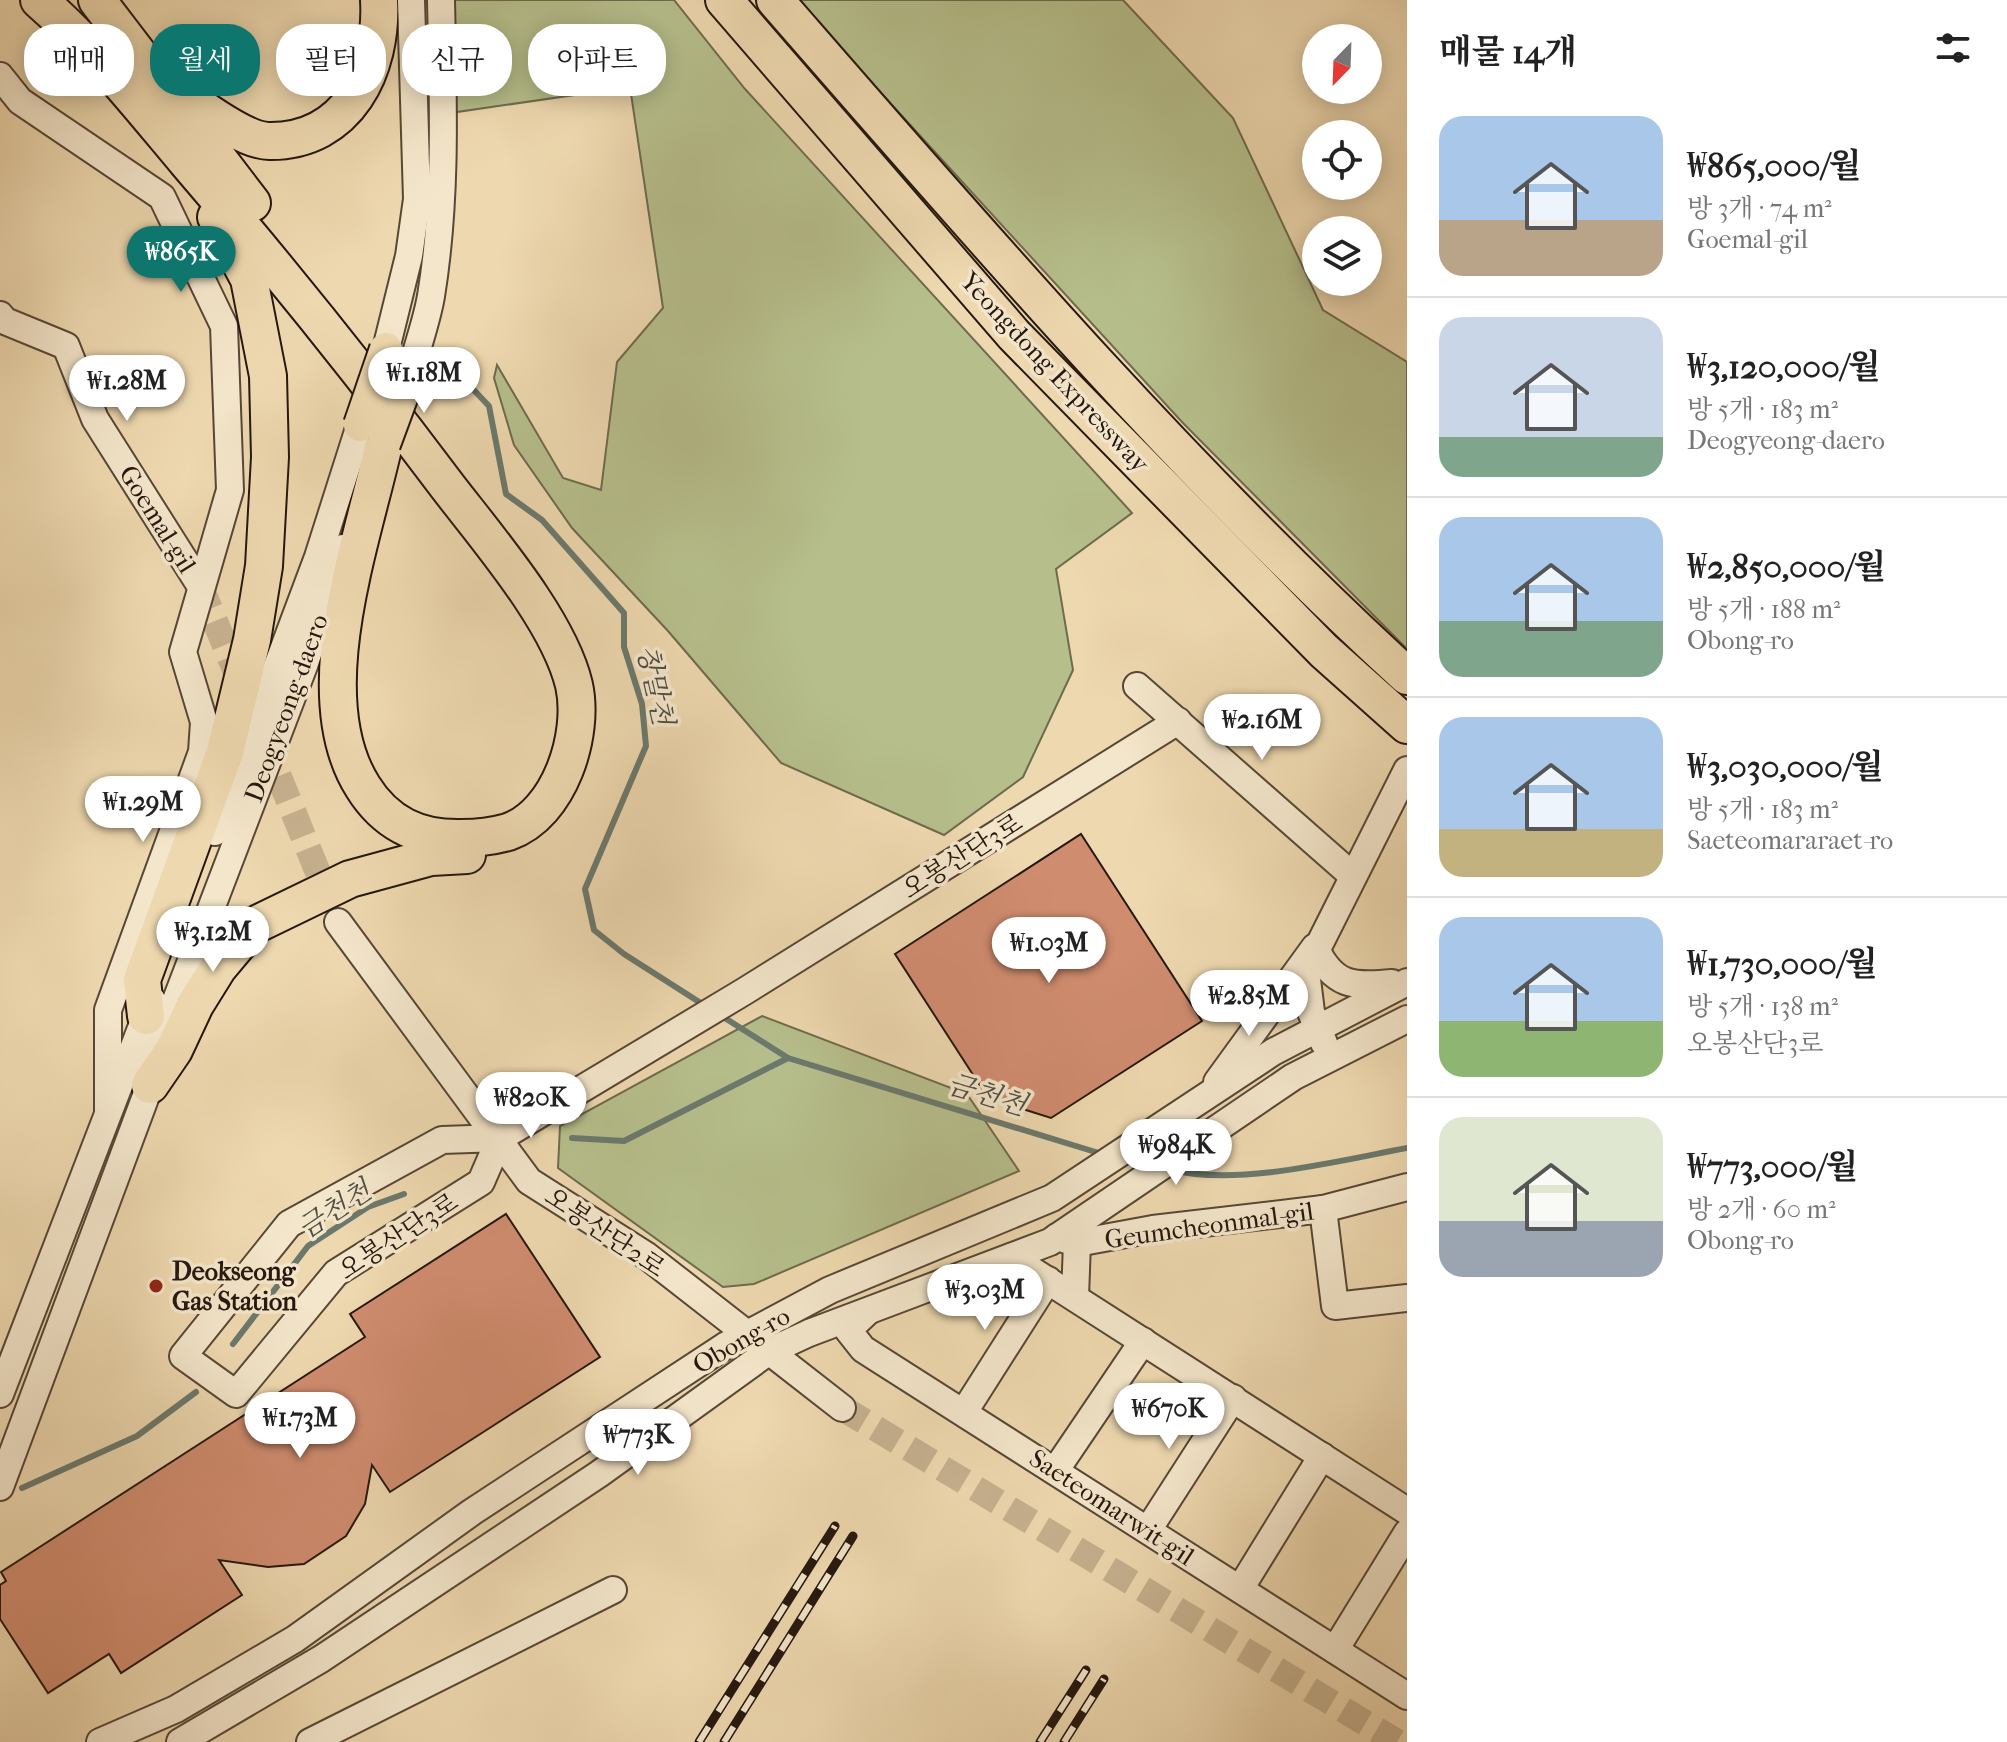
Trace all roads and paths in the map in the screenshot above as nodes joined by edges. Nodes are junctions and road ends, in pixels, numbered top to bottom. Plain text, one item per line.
1 (39, 0) edge
2 (97, 0) edge
3 (379, 0) edge
4 (411, 0) edge
5 (441, 0) edge
6 (724, 0) edge
7 (775, 0) edge
8 (150, 68) edge
9 (0, 76) edge
10 (171, 96) edge
11 (183, 96) edge
12 (188, 162) junction
13 (0, 315) edge
14 (399, 358) junction
15 (372, 434) junction
16 (200, 585) junction
17 (1407, 676) edge
18 (1137, 686) dead end
19 (1178, 721) junction
20 (1407, 725) edge
21 (1407, 770) edge
22 (1353, 876) junction
23 (338, 922) tunnel mouth
24 (1315, 947) junction
25 (1407, 981) edge
26 (146, 1016) junction
27 (1407, 1019) edge
28 (1318, 1027) junction
29 (1330, 1057) junction
30 (150, 1085) junction
31 (1208, 1094) junction
32 (108, 1110) junction
33 (500, 1138) junction
34 (1407, 1187) edge
35 (1323, 1209) junction
36 (1067, 1240) junction
37 (1011, 1257) junction
38 (1048, 1280) junction
39 (1075, 1297) junction
40 (1407, 1298) edge
41 (870, 1310) junction
42 (746, 1333) junction
43 (1143, 1341) junction
44 (768, 1352) junction
45 (0, 1394) edge
46 (1233, 1398) junction
47 (842, 1408) tunnel mouth
48 (964, 1412) junction
49 (1322, 1456) junction
50 (1055, 1471) junction
51 (0, 1487) edge
52 (1407, 1511) edge
53 (1148, 1530) junction
54 (1407, 1533) edge
55 (1240, 1589) junction
56 (613, 1590) dead end
57 (1335, 1650) junction
58 (1407, 1696) edge
59 (100, 1742) edge
60 (180, 1742) edge
61 (310, 1742) edge

1 - 12 highway
2 - 8 highway
3 - 11 highway
4 - 14 street, Deogyeong-daero
5 - 14 street, Deogyeong-daero
6 - 20 highway, Yeongdong Expressway
7 - 17 highway, Yeongdong Expressway
9 - 16 street
10 - 30 highway
12 - 15 highway
12 - 26 highway
13 - 16 street, Goemal-gil
14 - 15 main road, Deogyeong-daero, bridge
15 - 26 street, Deogyeong-daero
15 - 30 street, Deogyeong-daero
16 - 32 street
18 - 19 street
19 - 22 street
19 - 33 street, 오봉산단3로
21 - 22 street
22 - 24 street
23 - 33 street, 오봉산단2로
24 - 25 street
24 - 28 street
24 - 31 street
25 - 28 street, Obong-ro
26 - 32 street, Deogyeong-daero
27 - 29 street, Obong-ro
28 - 29 street
28 - 31 street, Obong-ro
29 - 36 street, Obong-ro
30 - 51 street, Deogyeong-daero
31 - 42 street, Obong-ro
32 - 45 street, Deogyeong-daero
33 - 33 street, 오봉산단3로
33 - 42 street, 오봉산단2로
34 - 35 street, Geumcheonmal-gil
35 - 36 street, Geumcheonmal-gil
35 - 40 street
36 - 37 street, Obong-ro
36 - 39 street
37 - 38 street
37 - 41 street, Obong-ro
38 - 39 street
38 - 48 street
39 - 43 street
41 - 44 street, Obong-ro
41 - 48 street, Saeteomarwit-gil
42 - 44 street, 오봉산단2로
42 - 59 street, Obong-ro
43 - 46 street
43 - 50 street
44 - 47 street, 오봉산단2로
44 - 60 street, Obong-ro
46 - 49 street
46 - 53 street
48 - 50 street, Saeteomarwit-gil
49 - 52 street
49 - 55 street
50 - 53 street, Saeteomarwit-gil
53 - 55 street, Saeteomarwit-gil
54 - 57 street
55 - 57 street, Saeteomarwit-gil
56 - 61 street
57 - 58 street, Saeteomarwit-gil

